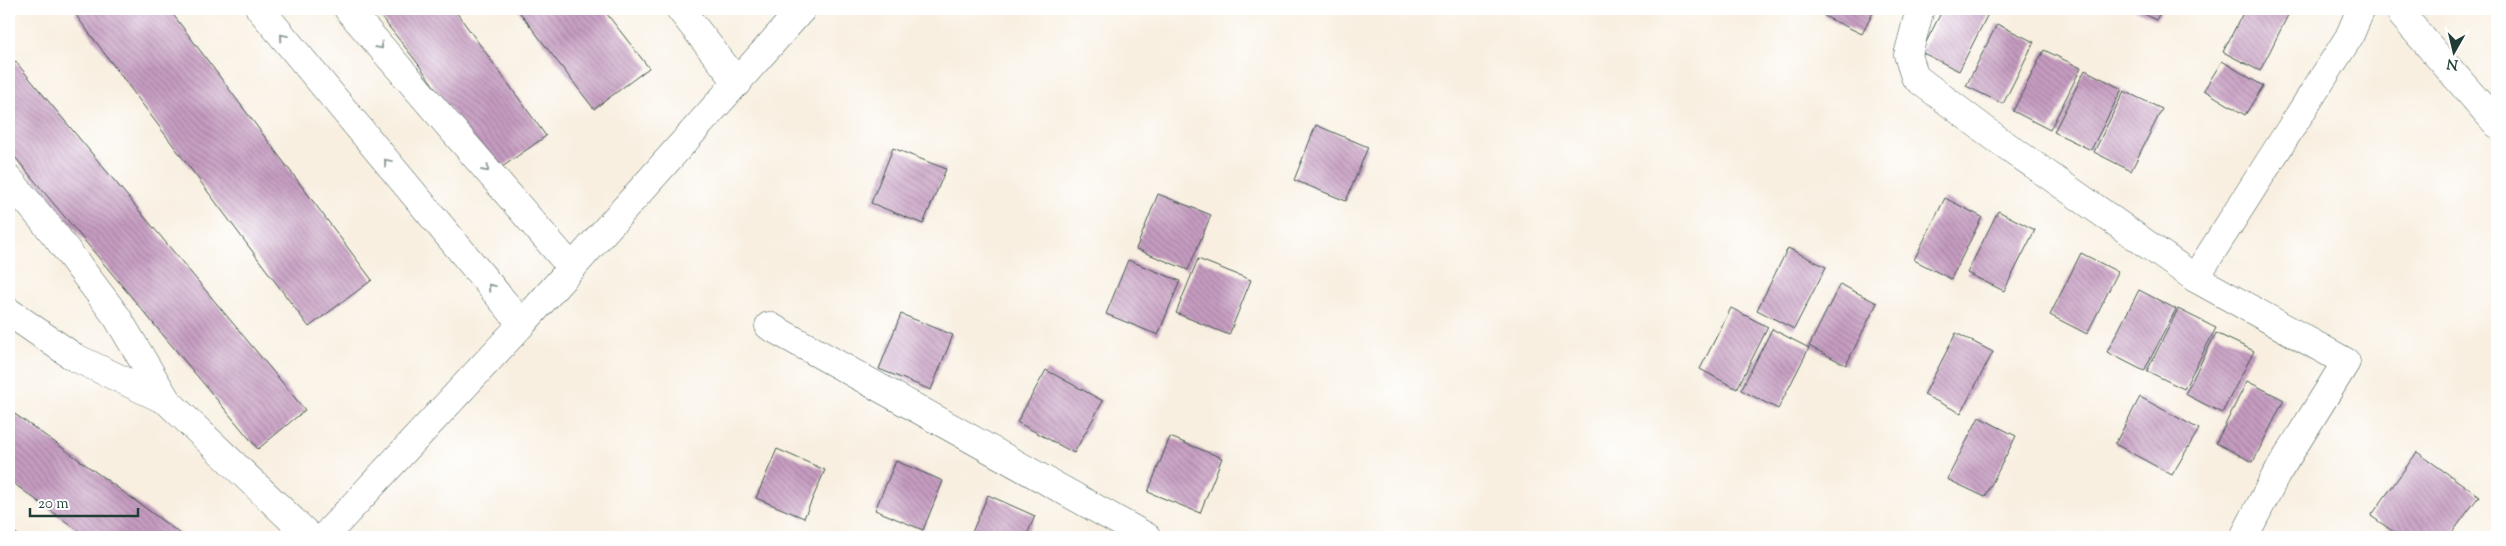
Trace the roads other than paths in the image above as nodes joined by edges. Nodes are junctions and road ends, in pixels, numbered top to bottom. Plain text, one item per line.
1 (260, 9) edge
2 (348, 9) edge
3 (680, 9) edge
4 (802, 9) edge
5 (1920, 9) edge
6 (2360, 9) edge
7 (2403, 9) edge
8 (738, 83) junction
9 (2497, 124) edge
10 (9, 179) edge
11 (572, 268) junction
12 (2195, 278) junction
13 (9, 312) edge
14 (522, 324) junction
15 (769, 326) dead end
16 (167, 401) junction
17 (310, 537) edge
18 (324, 537) edge
19 (1147, 537) edge
20 (2244, 537) edge

14 -> 1 street
2 -> 11 street
3 - 8 street
4 - 8 street
5 - 12 street
6 - 12 street
7 - 9 street
8 - 11 street
10 - 16 street
11 - 14 street
12 - 20 street
13 - 16 street
14 - 18 street
15 - 19 street
16 - 17 street

